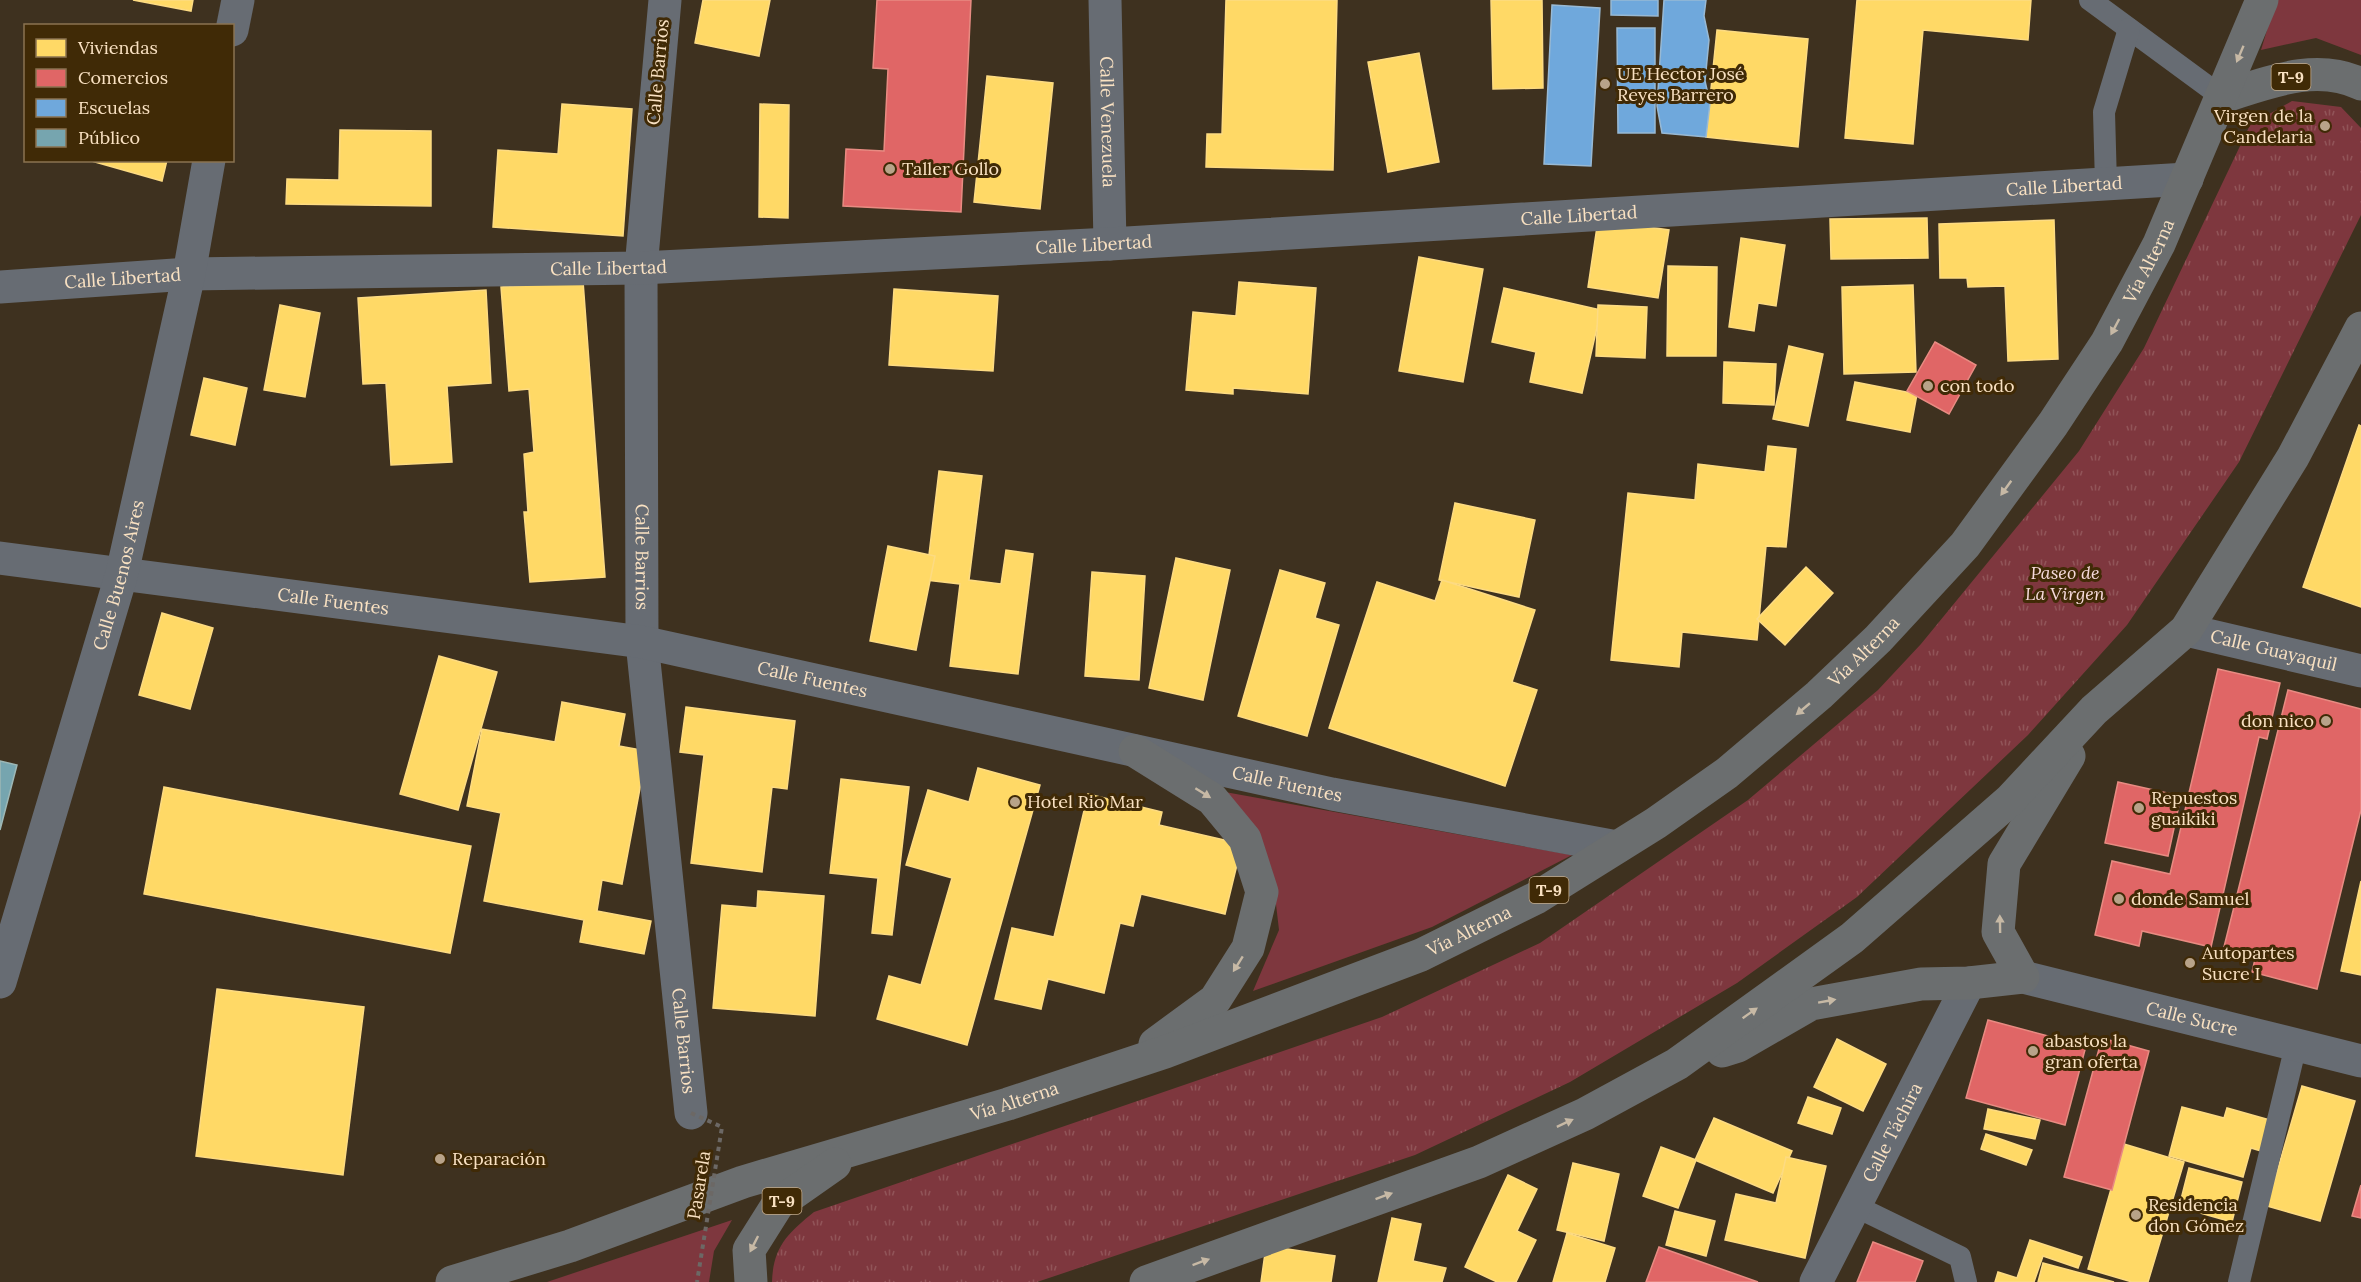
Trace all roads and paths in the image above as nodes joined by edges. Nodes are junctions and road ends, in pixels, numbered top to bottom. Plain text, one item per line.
1 (238, 0) edge
2 (665, 0) edge
3 (1105, 0) edge
4 (2090, 0) edge
5 (2262, 0) edge
6 (233, 24) edge
7 (2129, 29) junction
8 (2361, 84) edge
9 (2222, 97) junction
10 (209, 162) edge
11 (2187, 179) junction
12 (2106, 184) junction
13 (1110, 244) junction
14 (641, 268) junction
15 (189, 274) junction
16 (0, 287) edge
17 (2361, 328) edge
18 (0, 558) edge
19 (122, 573) junction
20 (2186, 630) junction
21 (642, 642) junction
22 (2361, 671) edge
23 (2094, 710) junction
24 (1136, 751) junction
25 (1617, 847) junction
26 (2023, 976) junction
27 (0, 982) edge
28 (1969, 983) junction
29 (2296, 1044) junction
30 (2361, 1061) edge
31 (1130, 1063) junction
32 (1677, 1064) junction
33 (691, 1113) joint
34 (856, 1149) junction
35 (1855, 1206) junction
36 (452, 1282) edge
37 (697, 1282) edge
38 (751, 1282) edge
39 (1146, 1282) edge
40 (1816, 1282) edge
41 (1965, 1282) edge
42 (2239, 1282) edge

1 - 6 street
2 - 14 street, Calle Barrios
3 - 13 street, Calle Venezuela
4 - 7 lane
5 -> 9 highway, Vía Alterna / T-9
7 - 9 lane
7 - 12 lane
8 - 9 highway, T-9
9 - 11 highway, Vía Alterna / T-9
10 - 15 street, Calle Buenos Aires
11 - 12 street, Calle Libertad
11 -> 25 highway, Vía Alterna / T-9
12 - 13 street, Calle Libertad
13 - 14 street, Calle Libertad
14 - 15 street, Calle Libertad
14 - 21 street, Calle Barrios
15 - 16 street, Calle Libertad
15 - 19 street, Calle Buenos Aires
17 - 20 highway
18 - 19 street, Calle Fuentes
19 - 21 street, Calle Fuentes
19 - 27 street, Calle Buenos Aires
20 - 22 street, Calle Guayaquil
20 - 23 highway
21 - 24 street, Calle Fuentes
21 - 33 street, Calle Barrios
26 -> 23 highway
32 -> 23 highway
24 - 25 street, Calle Fuentes
24 -> 31 highway
25 - 31 highway, Vía Alterna / T-9
26 - 28 highway
26 - 29 street, Calle Sucre
32 -> 28 highway
28 - 35 street, Calle Táchira
29 - 30 street, Calle Sucre
29 - 42 lane
31 - 34 highway, Vía Alterna / T-9
39 -> 32 highway
33 - 37 path, Pasarela, bridge
34 - 36 highway, Vía Alterna / T-9
34 -> 38 highway, T-9
35 - 40 street, Calle Táchira
35 - 41 lane

